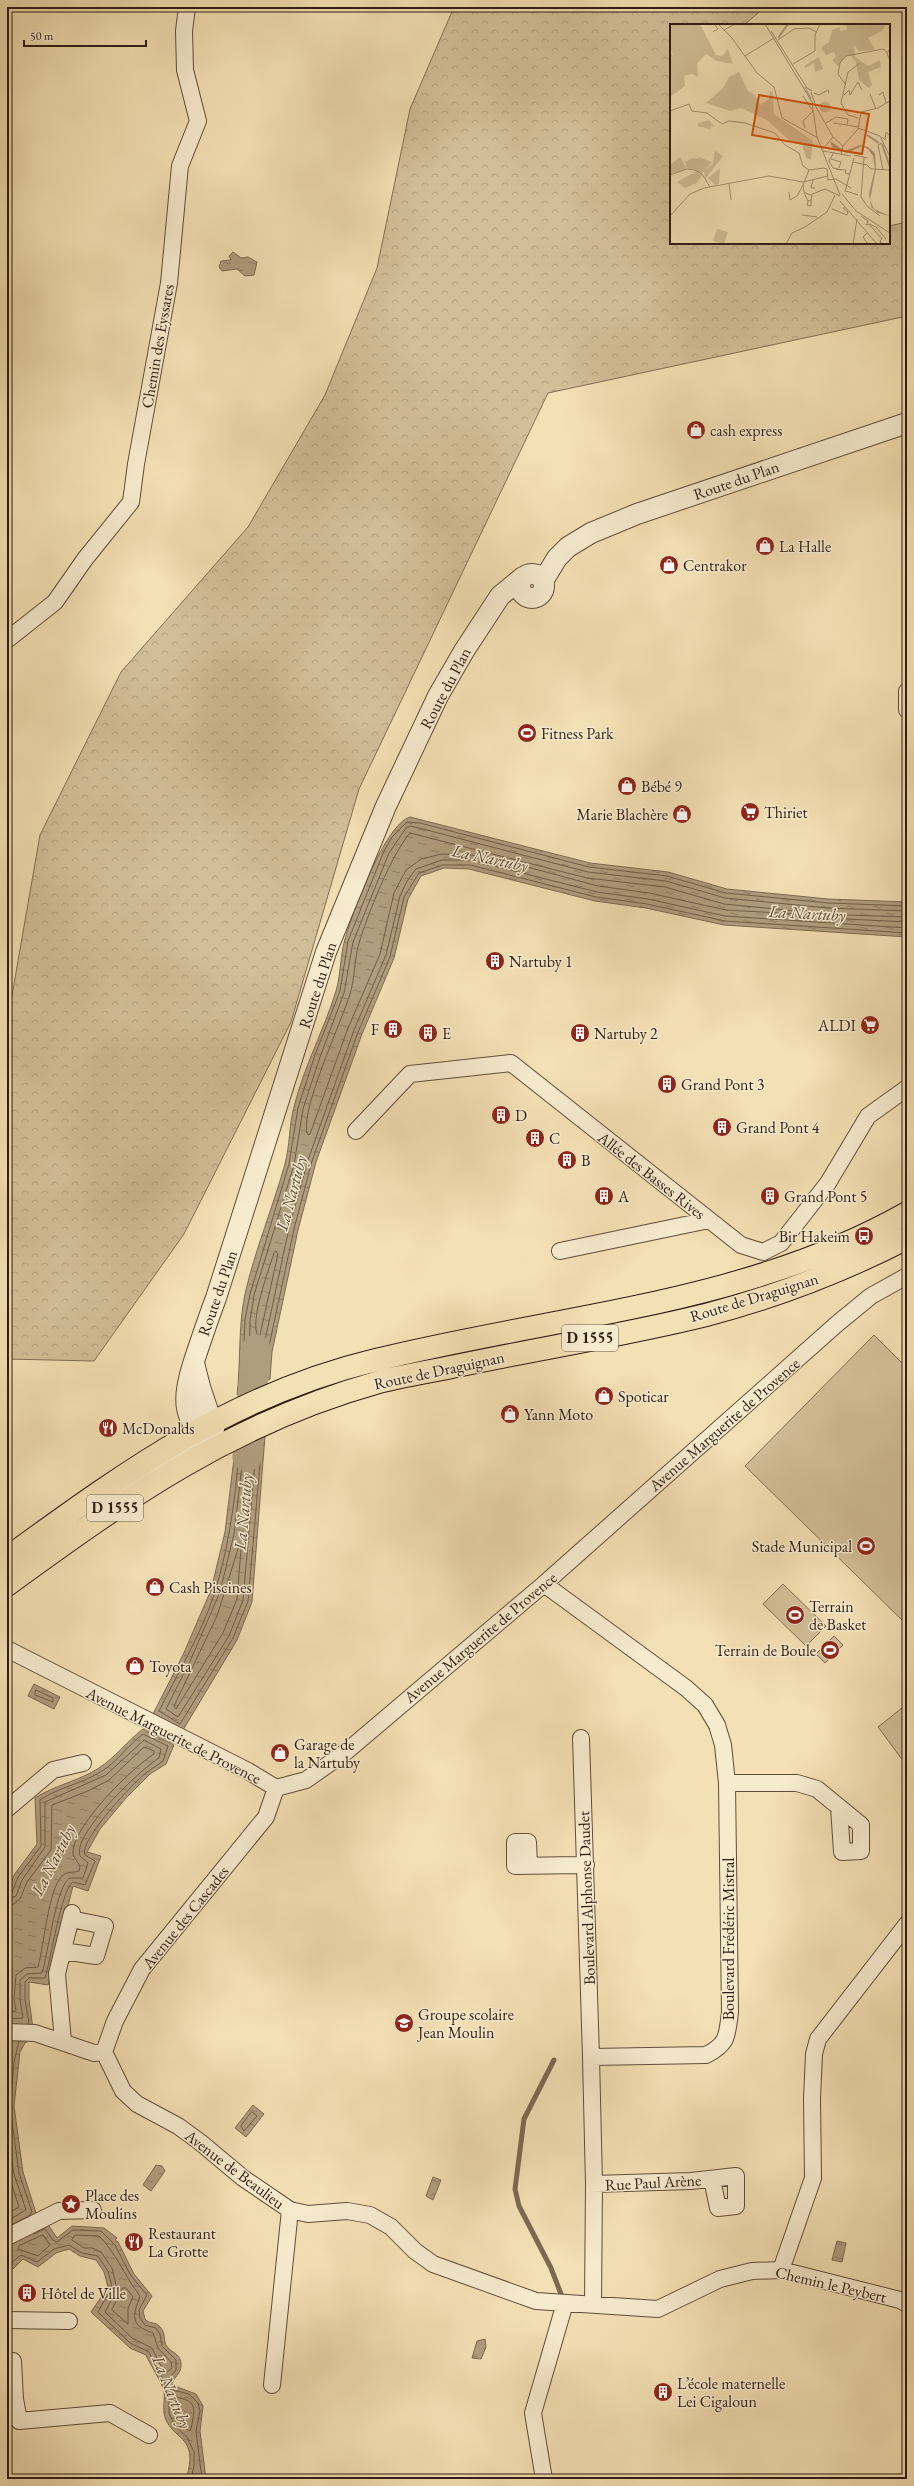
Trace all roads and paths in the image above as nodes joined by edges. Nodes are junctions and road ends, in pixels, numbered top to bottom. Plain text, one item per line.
1 (186, 7) edge
2 (907, 423) edge
3 (568, 547) junction
4 (523, 576) junction
5 (543, 581) junction
6 (526, 597) junction
7 (481, 625) junction
8 (7, 640) edge
9 (907, 691) edge
10 (907, 710) edge
11 (907, 1088) edge
12 (356, 1131) dead end
13 (907, 1213) edge
14 (709, 1220) junction
15 (907, 1238) edge
16 (560, 1251) dead end
17 (907, 1276) edge
18 (213, 1434) junction
19 (51, 1526) junction
20 (7, 1558) edge
21 (7, 1570) edge
22 (544, 1584) junction
23 (7, 1585) edge
24 (7, 1649) edge
25 (581, 1738) dead end
26 (83, 1763) dead end
27 (727, 1783) junction
28 (276, 1788) junction
29 (839, 1807) dead end
30 (7, 1809) edge
31 (586, 1865) junction
32 (529, 1866) dead end
33 (907, 1924) edge
34 (63, 1951) junction
35 (7, 2032) edge
36 (63, 2041) junction
37 (104, 2052) junction
38 (591, 2057) junction
39 (712, 2179) dead end
40 (594, 2184) junction
41 (92, 2210) dead end
42 (290, 2210) junction
43 (7, 2237) edge
44 (781, 2270) junction
45 (565, 2303) junction
46 (907, 2304) edge
47 (593, 2305) junction
48 (7, 2320) edge
49 (69, 2321) dead end
50 (7, 2361) edge
51 (272, 2386) dead end
52 (149, 2435) dead end
53 (544, 2479) edge

1 - 8 street, Chemin des Eyssares
2 - 3 street, Route du Plan
3 - 4 street, Route du Plan
3 - 5 street, Route du Plan
4 - 5 street
4 - 6 street
4 - 7 street, Route du Plan
5 - 6 street
6 - 7 street, Route du Plan
7 - 18 street, Route du Plan
9 - 10 street
11 - 14 street, Allée des Basses Rives
12 - 14 street, Allée des Basses Rives
13 - 18 main road, Route de Draguignan / D 1555
14 - 16 street
15 - 18 main road, Route de Draguignan / D 1555
17 - 22 street, Avenue Marguerite de Provence
18 - 19 main road, Route de Draguignan / D 1555
18 - 23 main road, Route de Draguignan / D 1555
19 - 20 main road, Route de Draguignan / D 1555
19 - 21 street
22 - 27 street, Boulevard Frédéric Mistral
22 - 28 street, Avenue Marguerite de Provence
24 - 28 street, Avenue Marguerite de Provence
25 - 31 street, Boulevard Alphonse Daudet
26 - 30 street
27 - 29 street
27 - 38 street, Boulevard Frédéric Mistral
28 - 37 street, Avenue des Cascades
31 - 32 street
31 - 38 street, Boulevard Alphonse Daudet
33 - 44 street
34 - 34 street
34 - 36 street
35 - 36 street
36 - 37 street
37 - 42 street, Avenue de Beaulieu
38 - 40 street
39 - 40 street, Rue Paul Arène
40 - 47 street
41 - 43 street
42 - 45 street, Avenue de Beaulieu
42 - 51 street
44 - 46 street, Chemin le Peybert
44 - 47 street, Chemin le Peybert
45 - 47 street, Avenue de Beaulieu
45 - 53 street
48 - 49 street
50 - 52 street

